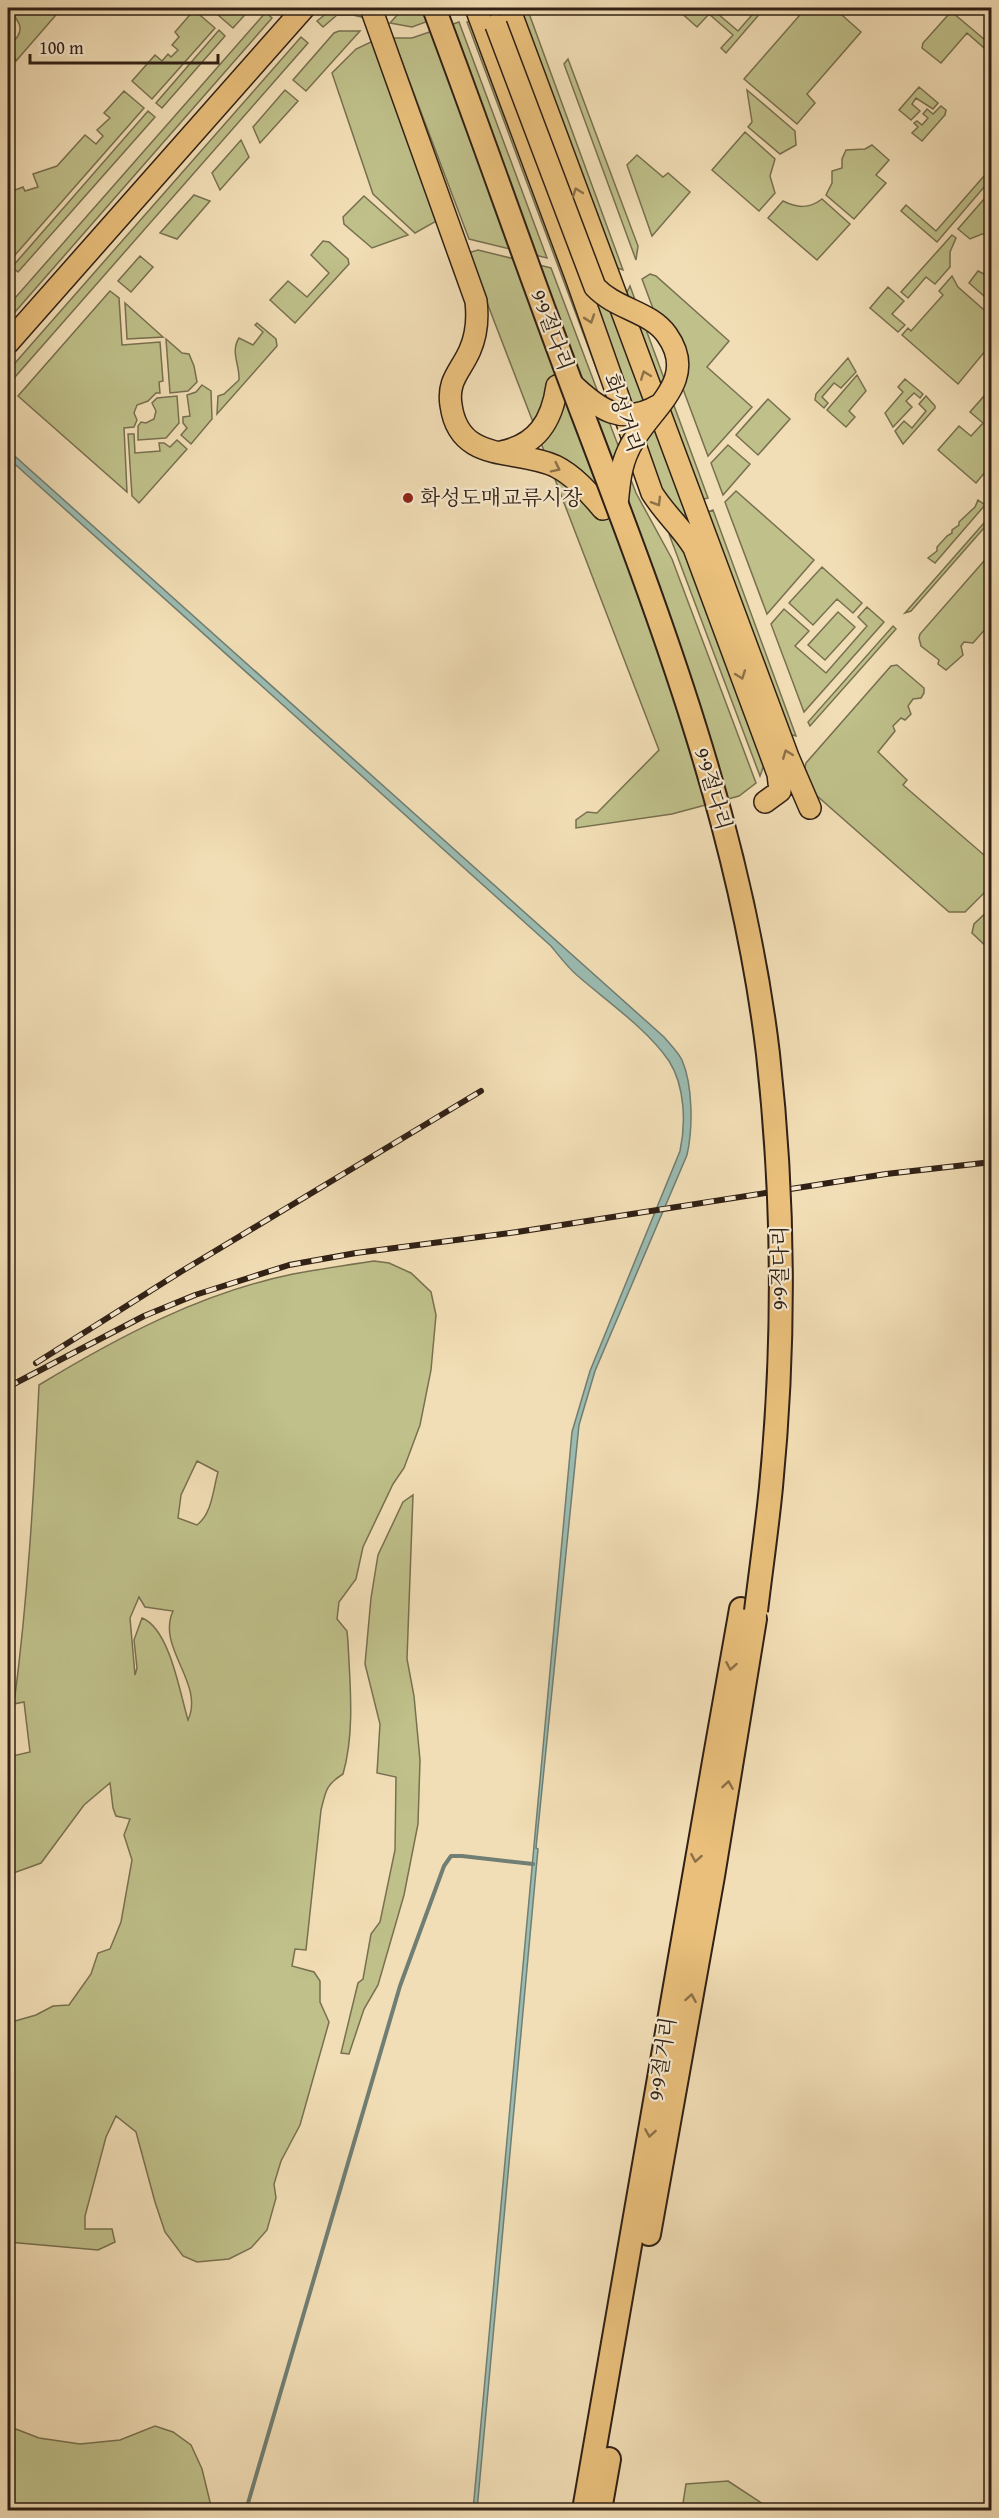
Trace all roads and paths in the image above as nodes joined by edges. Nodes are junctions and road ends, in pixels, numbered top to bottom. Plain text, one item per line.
1 (304, 8) edge
2 (371, 8) edge
3 (418, 8) edge
4 (434, 8) edge
5 (476, 8) edge
6 (509, 8) edge
7 (493, 16) edge
8 (8, 343) edge
9 (564, 384) junction
10 (662, 403) junction
11 (500, 453) junction
12 (610, 507) junction
13 (765, 802) dead end
14 (810, 808) dead end
15 (749, 1610) junction
16 (584, 2511) edge
17 (600, 2511) edge

1 - 8 main road
2 - 11 main road
3 - 9 highway, 9·9절다리
4 - 9 highway, 9·9절다리, bridge
5 -> 13 main road, 화성거리
14 -> 6 main road, 화성거리
7 - 10 main road, bridge
9 - 10 main road, bridge
9 - 11 main road
9 - 12 highway, 9·9절다리
10 - 12 main road, bridge
11 -> 12 main road
12 - 15 highway, 9·9절다리
15 -> 16 highway, 9·9절거리
17 -> 15 highway, 9·9절거리

